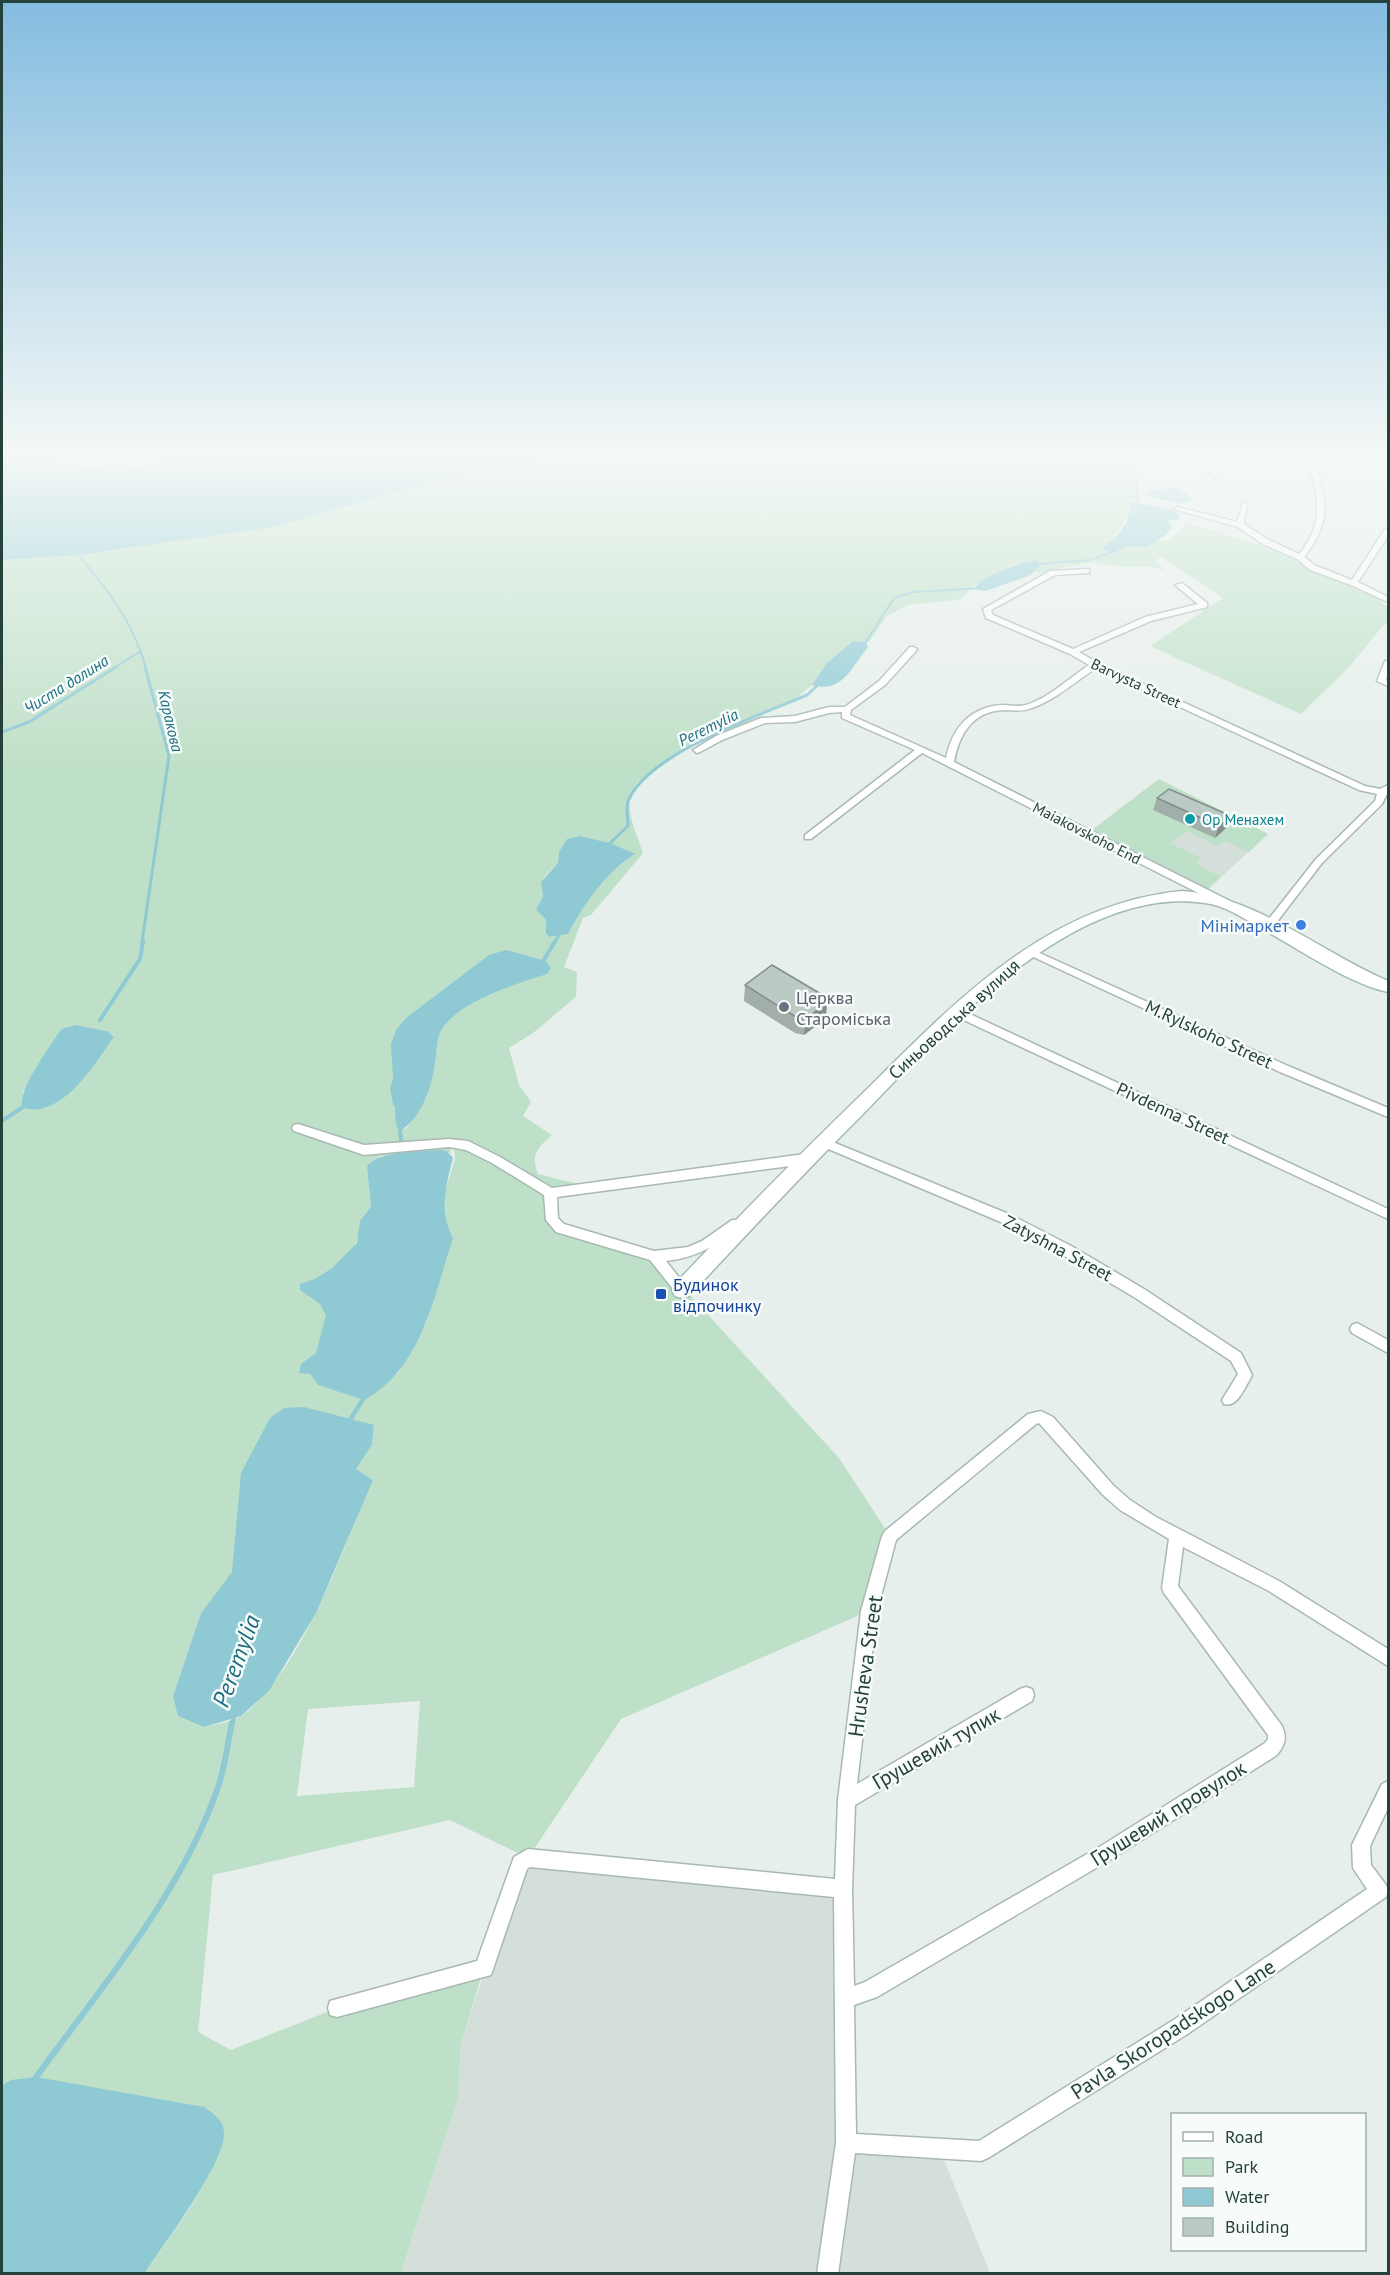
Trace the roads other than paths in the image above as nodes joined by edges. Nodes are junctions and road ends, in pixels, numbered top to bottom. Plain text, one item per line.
1 (1296, 556) edge
2 (1372, 556) edge
3 (1300, 558) joint
4 (1086, 571) dead end
5 (1354, 583) junction
6 (1179, 585) dead end
7 (1389, 600) edge
8 (913, 649) dead end
9 (1073, 652) junction
10 (1389, 663) edge
11 (1095, 665) junction
12 (1385, 682) edge
13 (847, 709) junction
14 (921, 749) junction
15 (696, 750) dead end
16 (949, 763) junction
17 (1385, 790) edge
18 (808, 837) dead end
19 (1226, 903) junction
20 (1269, 925) junction
21 (1031, 952) junction
22 (1389, 987) edge
23 (957, 1012) junction
24 (1389, 1113) edge
25 (298, 1128) dead end
26 (823, 1142) junction
27 (806, 1159) junction
28 (550, 1193) junction
29 (754, 1211) junction
30 (1389, 1214) edge
31 (654, 1256) junction
32 (682, 1290) joint
33 (1357, 1329) dead end
34 (1389, 1347) edge
35 (1229, 1400) dead end
36 (1177, 1535) junction
37 (1389, 1658) edge
38 (1026, 1695) dead end
39 (1389, 1790) edge
40 (847, 1800) junction
41 (843, 1890) junction
42 (1384, 1895) edge
43 (844, 1998) junction
44 (337, 2008) dead end
45 (846, 2143) junction
46 (827, 2274) edge

1 - 3 street
2 - 5 street
3 - 5 street
4 - 9 street, Barvysta Street
5 - 7 street
6 - 9 street
8 - 13 street
9 - 11 street, Barvysta Street
10 - 12 street
11 - 16 street
11 - 17 street, Barvysta Street
13 - 14 street, Maiakovskoho End
13 - 15 street
14 - 16 street, Maiakovskoho End
14 - 18 street
16 - 19 street, Maiakovskoho End
17 - 20 street
19 - 20 street, Синьоводська вулиця
19 - 21 street, Синьоводська вулиця
20 - 22 street, Синьоводська вулиця
21 - 23 street, Синьоводська вулиця
21 - 24 street, M.Rylskoho Street
23 - 26 street, Синьоводська вулиця
23 - 30 street, Pivdenna Street
25 - 28 street
26 - 27 street, Синьоводська вулиця
26 - 35 street, Zatyshna Street
27 - 28 street
27 - 29 street, Синьоводська вулиця
28 - 31 street
29 - 31 street, Синьоводська вулиця
29 - 32 street, Синьоводська вулиця
31 - 32 street, Синьоводська вулиця
33 - 34 street
36 - 37 street, Hrusheva Street
36 - 40 street, Hrusheva Street
36 - 43 street, Грушевий провулок
38 - 40 street, Грушевий тупик
39 - 42 street, Pavla Skoropadskogo Lane
40 - 41 street, Hrusheva Street
41 - 43 street, Hrusheva Street
41 - 44 street
42 - 45 street, Pavla Skoropadskogo Lane
43 - 45 street, Hrusheva Street
45 - 46 street, Hrusheva Street

